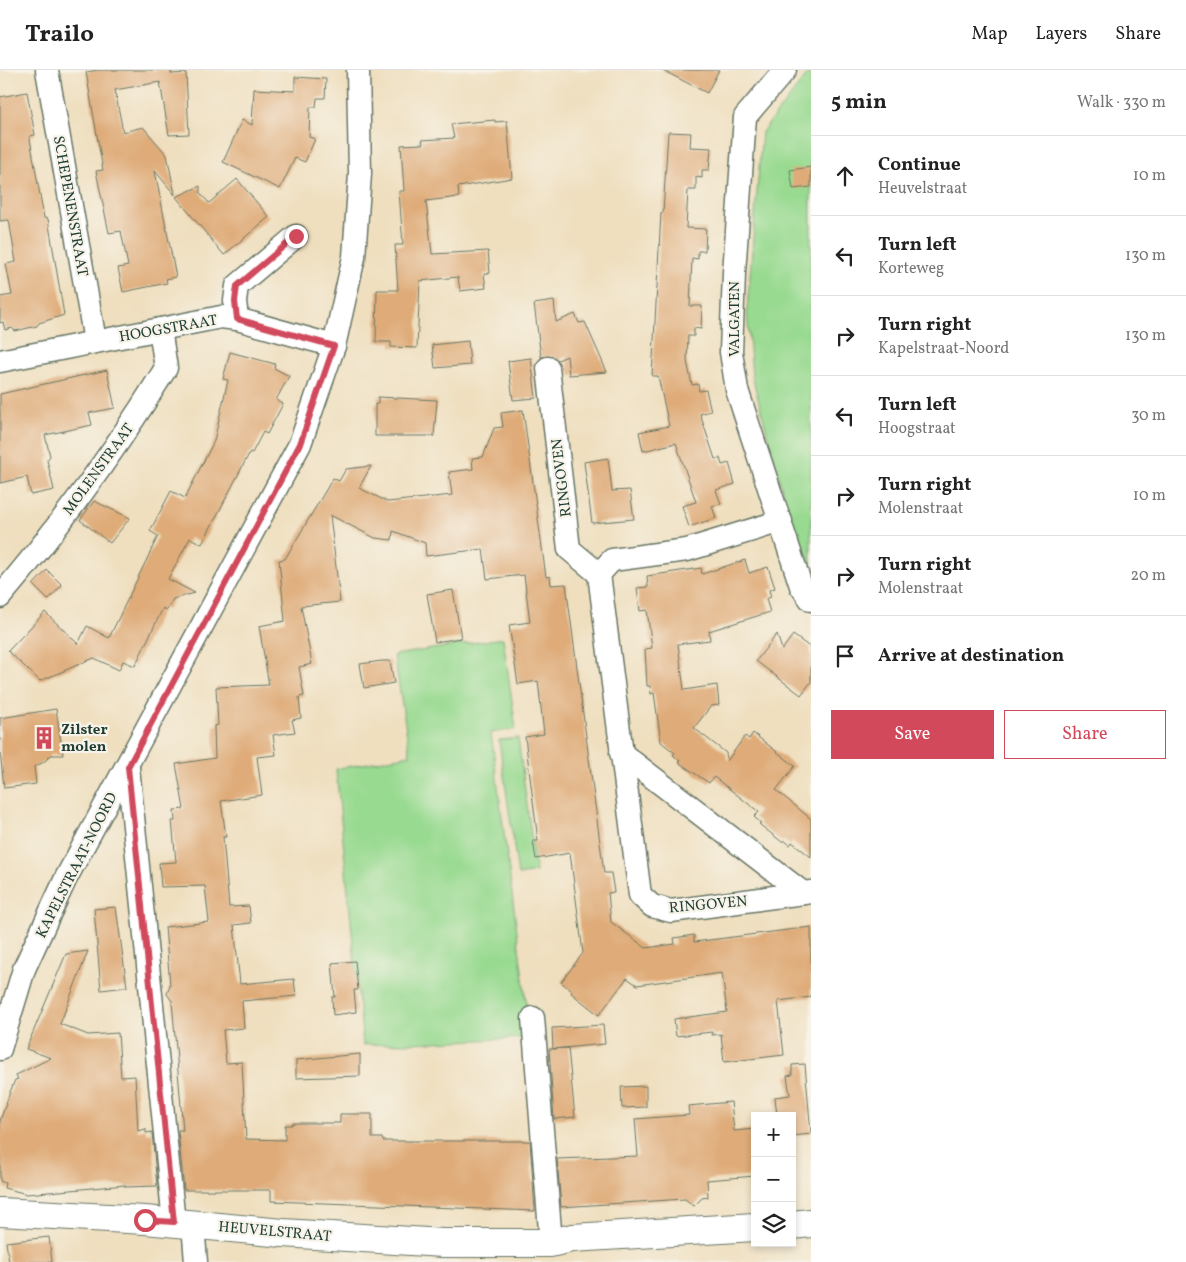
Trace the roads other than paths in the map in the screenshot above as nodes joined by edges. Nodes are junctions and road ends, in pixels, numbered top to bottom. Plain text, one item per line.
1 (47, 70) edge
2 (358, 70) edge
3 (785, 70) edge
4 (296, 236) dead end
5 (237, 319) junction
6 (160, 329) junction
7 (95, 341) junction
8 (334, 346) junction
9 (0, 361) edge
10 (548, 368) dead end
11 (781, 521) junction
12 (599, 574) junction
13 (0, 597) edge
14 (811, 600) edge
15 (621, 753) junction
16 (128, 767) junction
17 (807, 893) edge
18 (533, 1018) dead end
19 (0, 1049) edge
20 (0, 1212) edge
21 (184, 1223) junction
22 (811, 1224) edge
23 (796, 1225) edge
24 (751, 1227) edge
25 (550, 1243) junction
26 (196, 1262) edge

1 - 7 street, SCHEPENENSTRAAT
2 - 8 street, KAPELSTRAAT-NOORD
3 - 11 street, VALGATEN
4 - 5 street
5 - 6 street, HOOGSTRAAT
5 - 8 street, HOOGSTRAAT
6 - 7 street, HOOGSTRAAT
6 - 13 street, MOLENSTRAAT
7 - 9 street, HOOGSTRAAT
8 - 16 street, KAPELSTRAAT-NOORD
10 - 12 street, RINGOVEN
11 - 12 street
11 - 14 street, VALGATEN
12 - 15 street, RINGOVEN
15 - 17 street, RINGOVEN
15 - 17 street, RINGOVEN
16 - 19 street, KAPELSTRAAT-NOORD
16 - 21 street
18 - 25 street
20 - 21 street, HEUVELSTRAAT
21 - 25 street, HEUVELSTRAAT
21 - 26 street
22 - 23 street
24 - 25 street, HEUVELSTRAAT

